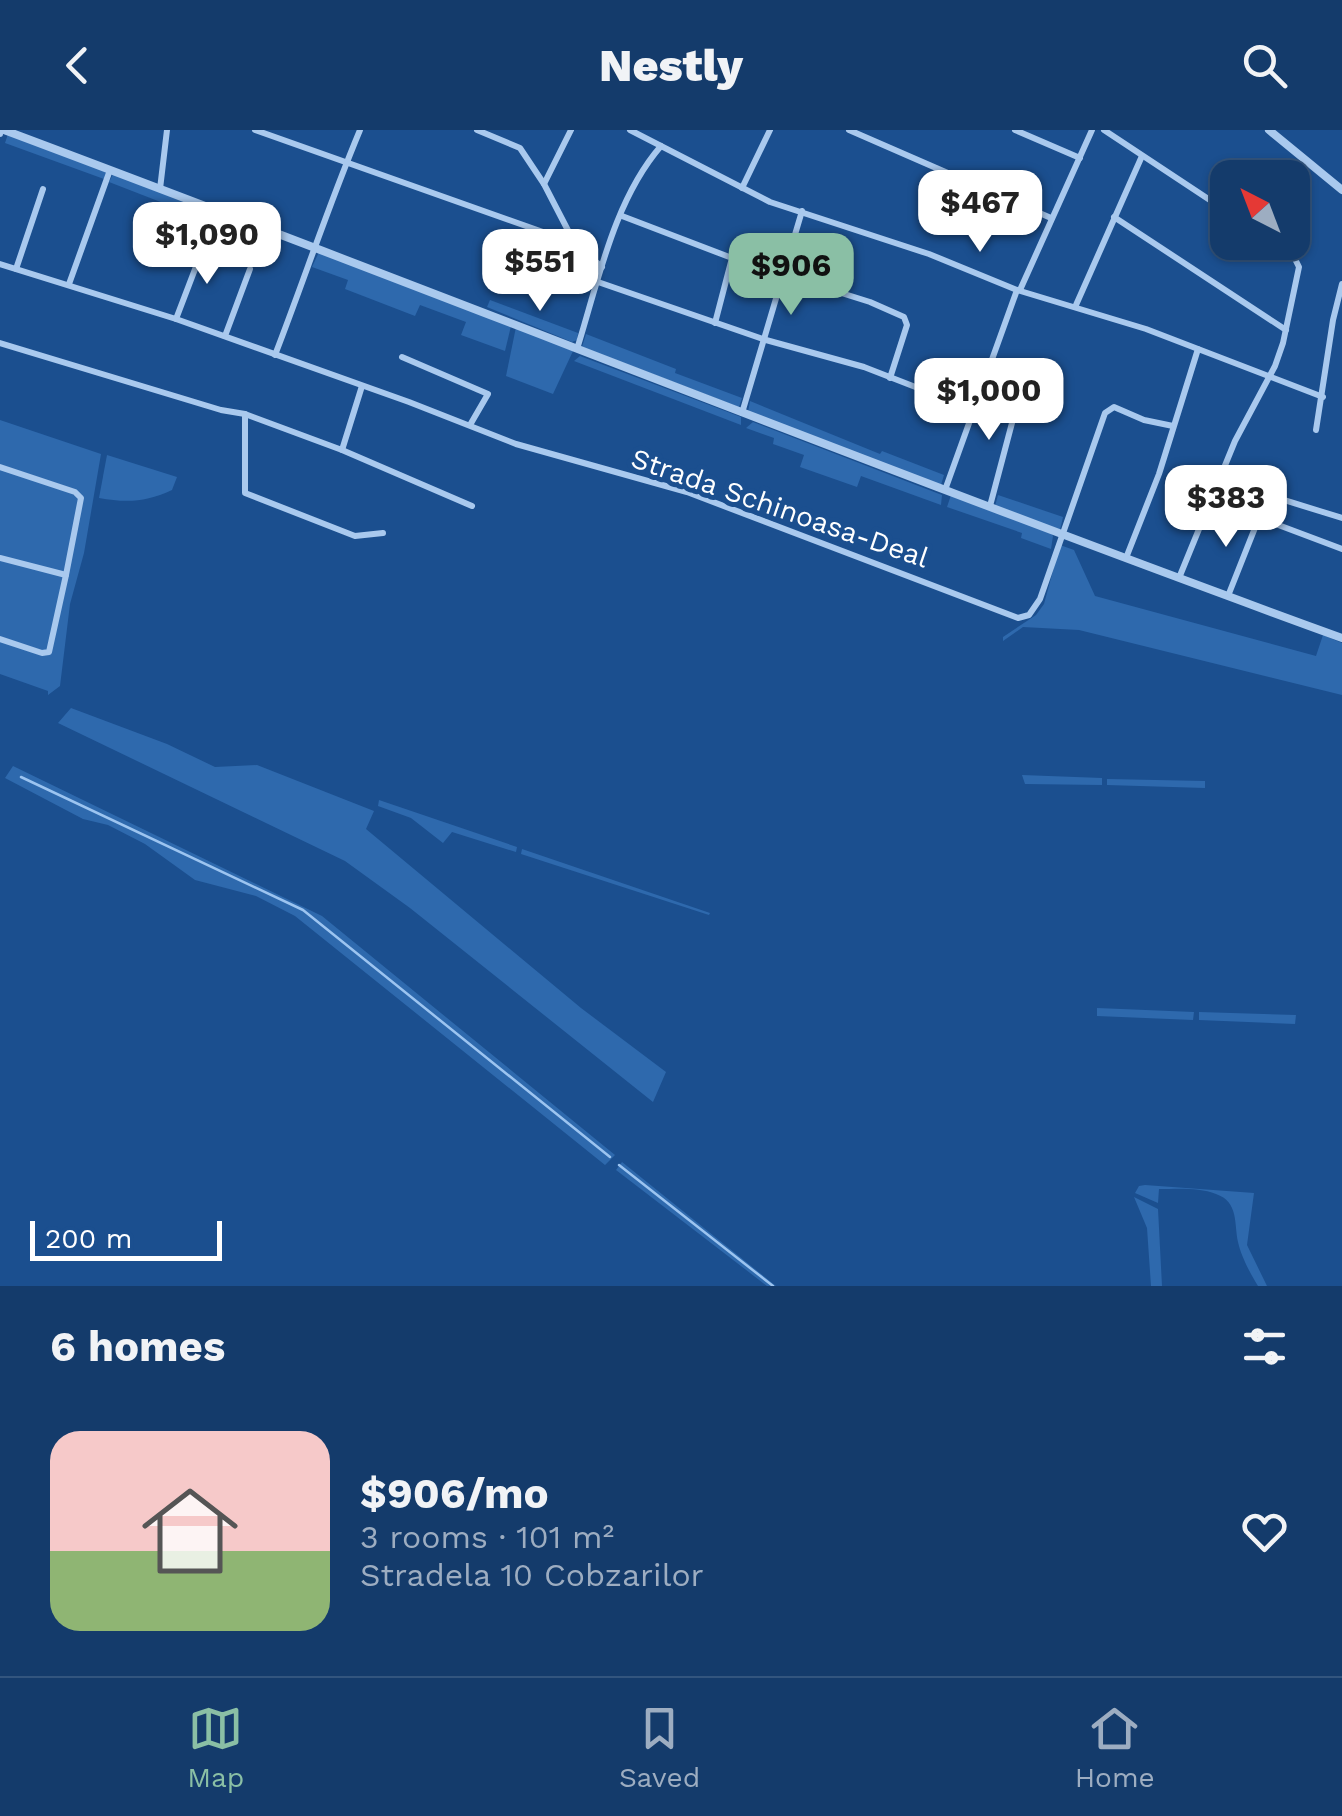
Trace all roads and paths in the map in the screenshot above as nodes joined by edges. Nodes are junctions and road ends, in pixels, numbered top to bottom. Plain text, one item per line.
1 (167, 130) edge
2 (255, 130) edge
3 (360, 130) edge
4 (477, 130) edge
5 (572, 130) edge
6 (630, 130) edge
7 (770, 130) edge
8 (850, 130) edge
9 (1014, 130) edge
10 (1092, 130) edge
11 (1104, 130) edge
12 (1269, 130) edge
13 (1, 132) edge
14 (661, 146) junction
15 (1142, 156) junction
16 (1080, 158) junction
17 (346, 163) junction
18 (110, 170) junction
19 (749, 174) junction
20 (730, 182) junction
21 (544, 184) junction
22 (160, 188) junction
23 (742, 188) junction
24 (44, 189) dead end
25 (1342, 190) edge
26 (1210, 200) edge
27 (802, 211) junction
28 (622, 216) junction
29 (1114, 217) junction
30 (1050, 218) junction
31 (204, 243) dead end
32 (574, 243) junction
33 (317, 248) junction
34 (1296, 260) edge
35 (0, 264) edge
36 (602, 267) junction
37 (16, 269) junction
38 (250, 269) dead end
39 (784, 275) junction
40 (598, 282) junction
41 (68, 284) junction
42 (1342, 284) edge
43 (1018, 290) junction
44 (1076, 305) junction
45 (176, 319) junction
46 (715, 323) junction
47 (1286, 330) junction
48 (225, 336) junction
49 (766, 340) junction
50 (0, 343) edge
51 (577, 349) junction
52 (1198, 350) junction
53 (275, 354) junction
54 (402, 357) dead end
55 (890, 378) junction
56 (1268, 378) junction
57 (362, 386) junction
58 (1021, 389) dead end
59 (1323, 397) junction
60 (972, 409) junction
61 (244, 414) junction
62 (742, 414) junction
63 (470, 424) junction
64 (1173, 426) junction
65 (1316, 430) dead end
66 (342, 450) junction
67 (0, 466) edge
68 (945, 490) junction
69 (472, 506) dead end
70 (990, 506) junction
71 (1258, 517) junction
72 (1342, 518) edge
73 (383, 533) dead end
74 (1061, 534) junction
75 (1342, 550) edge
76 (0, 558) edge
77 (1126, 558) junction
78 (66, 575) junction
79 (1178, 578) junction
80 (1228, 596) junction
81 (1342, 638) edge
82 (0, 639) edge

1 - 22 street
2 - 17 street
3 - 17 street
4 - 21 street
5 - 21 street
6 - 14 street
7 - 19 street
8 - 30 street
9 - 16 street
10 - 16 street
11 - 15 street
12 - 25 street
13 - 18 street
14 - 20 street
14 - 28 street
15 - 26 street
15 - 29 street
16 - 30 street
17 - 32 street
17 - 33 street
18 - 22 street
18 - 41 street
19 - 20 street
19 - 23 street
20 - 23 street
21 - 32 street
22 - 33 street
23 - 27 street
24 - 37 street
27 - 39 street
27 - 43 street
28 - 36 street
28 - 46 street
29 - 44 street
29 - 47 street
30 - 43 street
31 - 45 street
32 - 36 street
33 - 51 street
33 - 53 street
34 - 47 street
35 - 37 street, Strada Schinoasa-Deal
36 - 40 street
37 - 41 street, Strada Schinoasa-Deal
38 - 48 street
39 - 49 street
39 - 55 street
40 - 46 street
40 - 51 street
41 - 45 street, Strada Schinoasa-Deal
42 - 59 street
43 - 44 street
43 - 60 street
44 - 52 street
45 - 48 street, Strada Schinoasa-Deal
46 - 49 street
47 - 56 street
48 - 53 street, Strada Schinoasa-Deal
49 - 55 street
49 - 62 street
50 - 61 street
51 - 62 street
52 - 56 street
52 - 64 street
53 - 57 street, Strada Schinoasa-Deal
54 - 63 street
55 - 60 street
56 - 59 street
56 - 79 street
57 - 63 street, Strada Schinoasa-Deal
57 - 66 street
58 - 70 street
59 - 65 street
60 - 68 street
61 - 66 street
61 - 73 street
62 - 68 street
63 - 74 street, Strada Schinoasa-Deal
64 - 74 street
64 - 77 street
66 - 69 street
67 - 78 street
68 - 70 street
70 - 74 street
71 - 72 street
71 - 75 street
71 - 80 street
74 - 77 street
76 - 78 street
77 - 79 street
78 - 82 street
79 - 80 street
80 - 81 street

